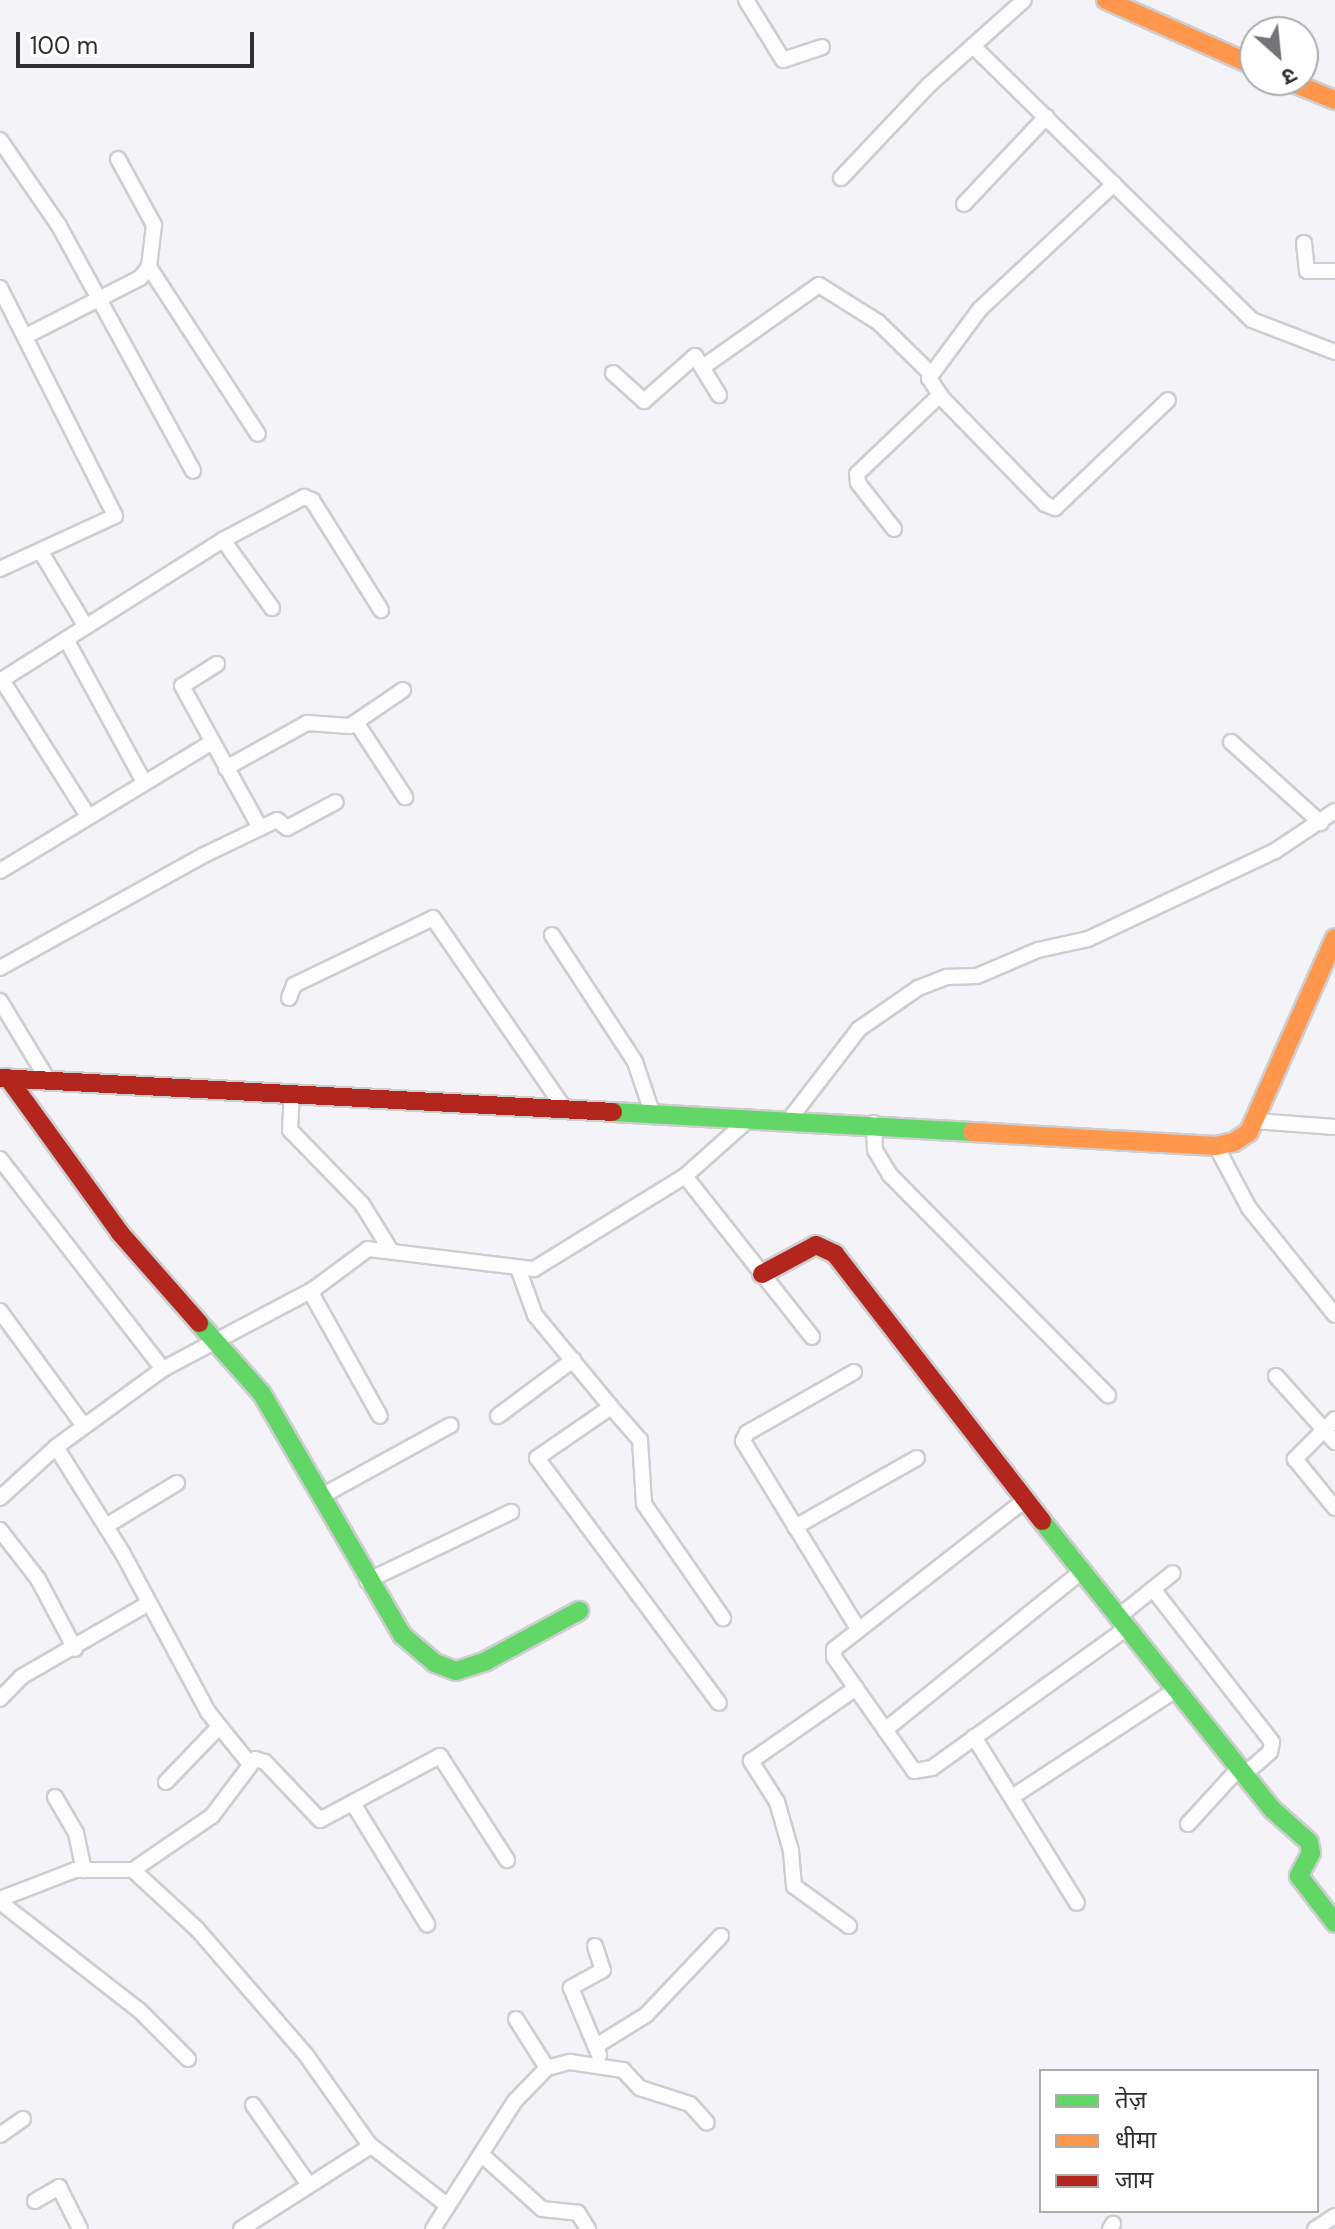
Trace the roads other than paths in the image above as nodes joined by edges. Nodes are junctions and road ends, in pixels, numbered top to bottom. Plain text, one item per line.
1 (746, 0) edge
2 (1024, 0) edge
3 (1106, 0) edge
4 (822, 47) dead end
5 (974, 47) junction
6 (1239, 59) edge
7 (1046, 117) junction
8 (0, 140) edge
9 (118, 159) dead end
10 (841, 178) dead end
11 (1114, 184) junction
12 (964, 204) dead end
13 (1304, 243) dead end
14 (149, 267) junction
15 (1335, 271) edge
16 (0, 288) edge
17 (98, 302) junction
18 (26, 336) junction
19 (1335, 352) edge
20 (703, 367) junction
21 (613, 373) dead end
22 (930, 373) junction
23 (719, 395) dead end
24 (940, 395) junction
25 (1168, 400) dead end
26 (258, 434) dead end
27 (193, 471) dead end
28 (894, 529) dead end
29 (223, 540) junction
30 (41, 552) junction
31 (0, 569) edge
32 (272, 608) dead end
33 (381, 610) dead end
34 (86, 627) junction
35 (66, 639) junction
36 (217, 664) dead end
37 (1, 680) edge
38 (403, 690) dead end
39 (356, 722) junction
40 (212, 742) junction
41 (1231, 742) dead end
42 (226, 768) junction
43 (144, 782) junction
44 (405, 797) dead end
45 (336, 802) dead end
46 (1335, 811) edge
47 (88, 816) junction
48 (1321, 823) junction
49 (260, 828) junction
50 (0, 871) edge
51 (552, 935) dead end
52 (1335, 938) edge
53 (0, 968) edge
54 (289, 998) dead end
55 (0, 1001) edge
56 (44, 1073) junction
57 (4, 1078) edge
58 (292, 1092) junction
59 (565, 1109) junction
60 (652, 1112) junction
61 (750, 1118) junction
62 (789, 1120) junction
63 (1255, 1121) junction
64 (874, 1123) junction
65 (1335, 1127) edge
66 (1216, 1146) junction
67 (0, 1159) edge
68 (685, 1176) junction
69 (391, 1251) junction
70 (518, 1268) junction
71 (762, 1274) junction
72 (310, 1291) junction
73 (0, 1311) edge
74 (1335, 1315) edge
75 (812, 1337) dead end
76 (217, 1339) junction
77 (573, 1360) junction
78 (163, 1369) junction
79 (854, 1372) dead end
80 (1276, 1376) dead end
81 (1108, 1395) dead end
82 (611, 1407) junction
83 (380, 1416) dead end
84 (498, 1416) dead end
85 (1335, 1419) edge
86 (451, 1425) dead end
87 (84, 1426) junction
88 (1323, 1430) junction
89 (1335, 1442) edge
90 (56, 1447) junction
91 (917, 1458) dead end
92 (177, 1483) dead end
93 (320, 1497) junction
94 (0, 1498) edge
95 (1025, 1500) junction
96 (1335, 1508) edge
97 (511, 1512) dead end
98 (106, 1526) junction
99 (795, 1527) junction
100 (0, 1530) edge
101 (1081, 1572) junction
102 (1173, 1573) dead end
103 (367, 1581) junction
104 (1153, 1589) junction
105 (149, 1603) junction
106 (579, 1611) dead end
107 (723, 1618) dead end
108 (1122, 1623) junction
109 (858, 1629) junction
110 (75, 1649) junction
111 (856, 1688) junction
112 (1177, 1689) junction
113 (0, 1699) edge
114 (719, 1703) dead end
115 (218, 1728) junction
116 (885, 1730) junction
117 (974, 1737) junction
118 (249, 1763) junction
119 (1243, 1770) junction
120 (166, 1782) dead end
121 (55, 1797) dead end
122 (1012, 1797) junction
123 (354, 1805) junction
124 (1188, 1824) dead end
125 (507, 1860) dead end
126 (84, 1870) junction
127 (133, 1870) junction
128 (0, 1900) edge
129 (1077, 1903) dead end
130 (1331, 1910) edge
131 (427, 1924) dead end
132 (849, 1926) dead end
133 (721, 1936) dead end
134 (595, 1946) dead end
135 (516, 2019) dead end
136 (596, 2046) junction
137 (188, 2059) dead end
138 (604, 2066) junction
139 (547, 2068) junction
140 (253, 2105) dead end
141 (23, 2119) dead end
142 (707, 2123) dead end
143 (0, 2135) edge
144 (371, 2146) junction
145 (481, 2154) junction
146 (309, 2185) junction
147 (35, 2201) dead end
148 (448, 2206) junction
149 (80, 2229) edge
150 (241, 2229) edge
151 (433, 2229) edge
152 (588, 2229) edge

1 - 4 street
2 - 5 street
3 - 6 street
5 - 7 street
5 - 10 street
7 - 11 street
7 - 12 street
8 - 17 street
9 - 14 street
11 - 19 street
11 - 22 street
13 - 15 street
14 - 17 street
14 - 26 street
16 - 18 street
17 - 18 street
17 - 27 street
18 - 30 street
20 - 21 street
20 - 22 street
20 - 23 street
22 - 24 street
24 - 25 street
24 - 28 street
29 - 32 street
29 - 33 street
29 - 34 street
30 - 31 street
30 - 34 street
34 - 35 street
35 - 37 street
35 - 43 street
36 - 40 street
37 - 47 street
38 - 39 street
39 - 42 street
39 - 44 street
40 - 42 street
40 - 43 street
41 - 48 street
42 - 49 street
43 - 47 street
45 - 49 street
46 - 48 street
47 - 50 street
48 - 62 street
49 - 53 street
51 - 60 street
52 - 63 street
54 - 59 street
55 - 56 street
56 - 57 street
56 - 58 street
57 - 76 street
58 - 59 street
58 - 69 street
59 - 60 street
60 - 61 street
61 - 62 street
61 - 68 street
62 - 64 street
63 - 65 street
63 - 66 street
64 - 66 street
64 - 81 street
66 - 74 street
67 - 78 street
68 - 70 street
68 - 71 street
69 - 70 street
69 - 72 street
70 - 77 street
71 - 75 street
71 - 95 street
72 - 76 street
72 - 83 street
73 - 87 street
76 - 78 street
76 - 93 street
77 - 82 street
77 - 84 street
78 - 87 street
79 - 99 street
80 - 88 street
82 - 107 street
82 - 114 street
85 - 88 street
86 - 93 street
87 - 90 street
88 - 89 street
88 - 96 street
90 - 94 street
90 - 98 street
91 - 99 street
92 - 98 street
93 - 103 street
95 - 101 street
95 - 109 street
97 - 103 street
98 - 105 street
99 - 109 street
100 - 110 street
101 - 108 street
101 - 116 street
102 - 104 street
103 - 106 street
104 - 108 street
104 - 119 street
105 - 110 street
105 - 115 street
108 - 112 street
108 - 117 street
109 - 111 street
110 - 113 street
111 - 116 street
111 - 132 street
112 - 119 street
112 - 122 street
115 - 118 street
115 - 120 street
116 - 117 street
117 - 122 street
118 - 123 street
118 - 127 street
119 - 124 street
119 - 130 street
121 - 126 street
122 - 129 street
123 - 125 street
123 - 131 street
126 - 127 street
126 - 128 street
127 - 144 street
128 - 137 street
133 - 136 street
134 - 136 street
135 - 139 street
136 - 138 street
138 - 139 street
138 - 142 street
139 - 145 street
140 - 146 street
141 - 143 street
144 - 146 street
144 - 148 street
145 - 148 street
145 - 152 street
146 - 150 street
147 - 149 street
148 - 151 street

